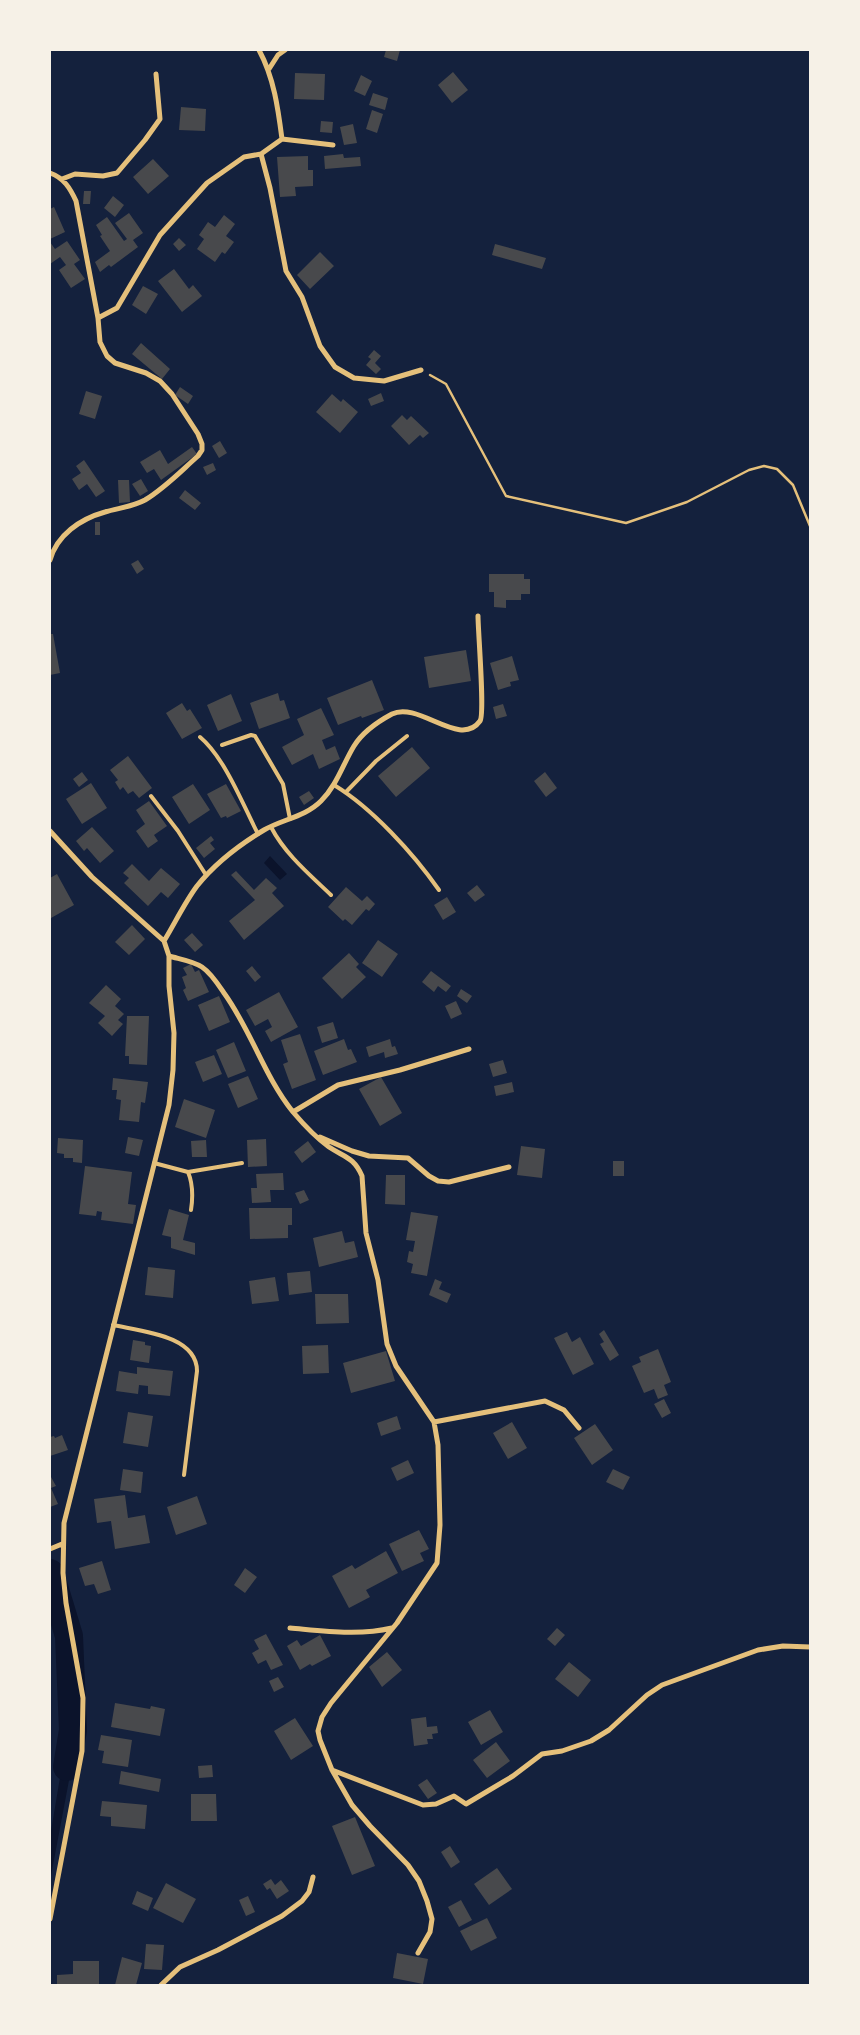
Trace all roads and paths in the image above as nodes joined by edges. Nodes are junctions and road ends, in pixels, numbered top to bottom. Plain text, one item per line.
1 (259, 50) edge
2 (285, 50) edge
3 (269, 69) junction
4 (156, 74) dead end
5 (282, 139) junction
6 (333, 146) dead end
7 (261, 154) junction
8 (50, 173) edge
9 (62, 179) junction
10 (98, 318) junction
11 (421, 370) joint
12 (810, 526) edge
13 (50, 560) edge
14 (478, 616) dead end
15 (407, 736) dead end
16 (200, 737) dead end
17 (222, 745) dead end
18 (334, 785) junction
19 (346, 792) junction
20 (151, 796) dead end
21 (290, 819) junction
22 (271, 827) junction
23 (50, 831) edge
24 (258, 834) junction
25 (206, 875) junction
26 (439, 890) dead end
27 (331, 895) dead end
28 (164, 941) junction
29 (170, 956) junction
30 (469, 1049) dead end
31 (293, 1112) junction
32 (313, 1135) junction
33 (154, 1163) junction
34 (242, 1163) dead end
35 (509, 1167) dead end
36 (188, 1172) junction
37 (191, 1210) dead end
38 (113, 1325) junction
39 (434, 1422) junction
40 (579, 1428) dead end
41 (184, 1475) dead end
42 (62, 1544) junction
43 (50, 1549) edge
44 (290, 1628) dead end
45 (392, 1628) junction
46 (810, 1647) edge
47 (332, 1770) junction
48 (313, 1877) dead end
49 (50, 1919) edge
50 (418, 1953) dead end
51 (161, 1985) edge

1 - 3 street
2 - 3 street
3 - 5 street
4 - 9 street
5 - 6 street
5 - 7 street
7 - 10 street
7 - 11 street
8 - 9 street
9 - 10 street
10 - 13 street
11 - 12 path
14 - 18 street
15 - 19 lane
16 - 24 lane
17 - 21 lane
18 - 19 lane
18 - 21 street
19 - 26 lane
20 - 25 lane
21 - 22 street
22 - 24 street
22 - 27 lane
23 - 28 street
24 - 25 street
25 - 28 street
28 - 29 street
29 - 31 street
29 - 33 street
30 - 31 street
31 - 32 street
32 - 35 street
32 - 39 street
33 - 36 lane
33 - 38 street
34 - 36 lane
36 - 37 lane
38 - 41 lane
38 - 42 street
39 - 40 street
39 - 45 street
42 - 43 street
42 - 49 street
44 - 45 street
45 - 47 street
46 - 47 street
47 - 50 street
48 - 51 street

